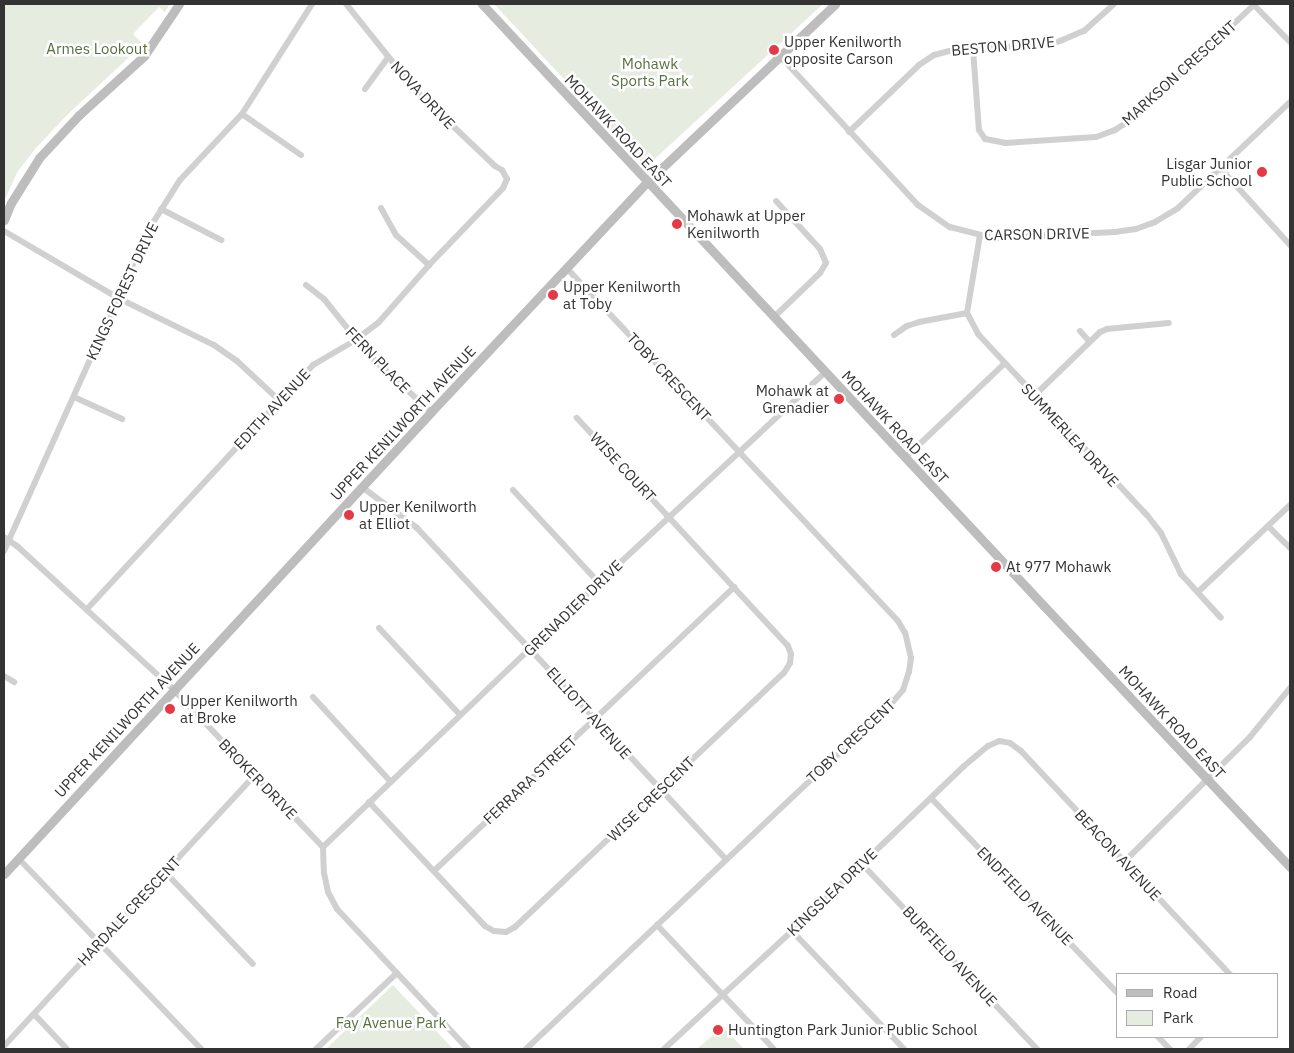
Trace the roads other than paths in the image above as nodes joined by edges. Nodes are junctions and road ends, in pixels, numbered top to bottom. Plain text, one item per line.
1 (179, 4) edge
2 (312, 4) edge
3 (346, 4) edge
4 (482, 4) edge
5 (835, 4) edge
6 (1114, 4) edge
7 (1254, 4) edge
8 (1290, 42) edge
9 (973, 49) junction
10 (780, 56) junction
11 (388, 57) junction
12 (365, 89) dead end
13 (1290, 102) edge
14 (242, 114) junction
15 (849, 132) junction
16 (301, 155) dead end
17 (1221, 169) junction
18 (507, 179) joint
19 (647, 182) junction
20 (776, 202) dead end
21 (381, 208) dead end
22 (161, 210) junction
23 (4, 220) edge
24 (4, 231) edge
25 (980, 235) junction
26 (221, 240) dead end
27 (1290, 245) edge
28 (429, 265) junction
29 (567, 269) junction
30 (306, 285) dead end
31 (117, 298) junction
32 (967, 312) junction
33 (774, 317) junction
34 (1169, 323) dead end
35 (1080, 331) dead end
36 (894, 336) dead end
37 (355, 340) junction
38 (1089, 341) junction
39 (1004, 364) junction
40 (825, 372) junction
41 (1034, 396) junction
42 (74, 397) junction
43 (280, 401) junction
44 (431, 412) junction
45 (577, 418) dead end
46 (122, 419) dead end
47 (739, 452) junction
48 (905, 458) junction
49 (362, 487) junction
50 (513, 490) dead end
51 (1290, 505) edge
52 (669, 517) junction
53 (1268, 526) junction
54 (7, 539) edge
55 (1290, 548) edge
56 (4, 551) edge
57 (599, 583) junction
58 (734, 587) junction
59 (1198, 592) junction
60 (87, 609) junction
61 (1221, 618) dead end
62 (379, 628) dead end
63 (530, 649) junction
64 (4, 676) edge
65 (14, 682) dead end
66 (1290, 689) edge
67 (173, 690) junction
68 (313, 697) dead end
69 (460, 715) junction
70 (595, 719) junction
71 (1003, 741) joint
72 (254, 776) junction
73 (1207, 780) junction
74 (391, 782) junction
75 (660, 790) junction
76 (931, 798) junction
77 (370, 802) junction
78 (323, 847) junction
79 (18, 858) junction
80 (726, 859) junction
81 (1124, 862) junction
82 (862, 864) junction
83 (1290, 866) edge
84 (435, 870) junction
85 (165, 872) junction
86 (4, 874) edge
87 (657, 925) junction
88 (792, 931) junction
89 (100, 942) junction
90 (253, 964) dead end
91 (397, 973) junction
92 (1229, 973) edge
93 (1116, 992) edge
94 (723, 995) junction
95 (34, 1014) junction
96 (1159, 1038) edge
97 (1200, 1038) edge
98 (4, 1046) edge
99 (67, 1049) edge
100 (201, 1049) edge
101 (316, 1049) edge
102 (468, 1049) edge
103 (526, 1049) edge
104 (664, 1049) edge
105 (774, 1049) edge
106 (904, 1049) edge
107 (1037, 1049) edge
108 (1170, 1049) edge
109 (1188, 1049) edge

1 - 23 main road
2 - 14 street, KINGS FOREST DRIVE
3 - 11 street, NOVA DRIVE
4 - 19 main road, MOHAWK ROAD EAST
5 - 10 main road, UPPER KENILWORTH AVENUE
6 - 9 street, BESTON DRIVE
7 - 8 street
7 - 9 street, MARKSON CRESCENT
9 - 15 street, BESTON DRIVE
10 - 15 street, CARSON DRIVE
10 - 19 main road, UPPER KENILWORTH AVENUE
11 - 12 street
11 - 18 street, NOVA DRIVE
13 - 17 street, CARSON DRIVE
14 - 16 street
14 - 22 street, KINGS FOREST DRIVE
15 - 25 street, CARSON DRIVE
17 - 25 street, CARSON DRIVE
17 - 27 street
18 - 28 street, EDITH AVENUE
19 - 29 main road, UPPER KENILWORTH AVENUE
19 - 33 main road, MOHAWK ROAD EAST
20 - 33 street
21 - 28 street
22 - 26 street
22 - 31 street, KINGS FOREST DRIVE
24 - 31 street
25 - 32 street
28 - 37 street, EDITH AVENUE
29 - 44 main road, UPPER KENILWORTH AVENUE
29 - 47 street, TOBY CRESCENT
30 - 37 street, FERN PLACE
31 - 42 street, KINGS FOREST DRIVE
31 - 43 street
32 - 36 street
32 - 39 street, SUMMERLEA DRIVE
33 - 40 main road, MOHAWK ROAD EAST
34 - 38 street
35 - 38 street
37 - 43 street, EDITH AVENUE
37 - 44 street, FERN PLACE
38 - 41 street
39 - 41 street, SUMMERLEA DRIVE
39 - 48 street
40 - 47 street, GRENADIER DRIVE
40 - 48 main road, MOHAWK ROAD EAST
41 - 59 street, SUMMERLEA DRIVE
42 - 46 street
42 - 54 street, KINGS FOREST DRIVE
43 - 60 street, EDITH AVENUE
44 - 49 main road, UPPER KENILWORTH AVENUE
45 - 52 street, WISE COURT
47 - 52 street, GRENADIER DRIVE
47 - 80 street, TOBY CRESCENT
48 - 73 main road, MOHAWK ROAD EAST
49 - 63 street, ELLIOTT AVENUE
49 - 67 main road, UPPER KENILWORTH AVENUE
50 - 57 street
51 - 53 street
52 - 57 street, GRENADIER DRIVE
52 - 58 street, WISE CRESCENT
53 - 55 street
53 - 59 street
54 - 56 street, KINGS FOREST DRIVE
54 - 60 street, BROKER DRIVE
57 - 63 street, GRENADIER DRIVE
58 - 70 street, FERRARA STREET
58 - 75 street, WISE CRESCENT
59 - 61 street, SUMMERLEA DRIVE
60 - 67 street, BROKER DRIVE
62 - 69 street
63 - 69 street, GRENADIER DRIVE
63 - 70 street, ELLIOTT AVENUE
64 - 65 street
66 - 73 street
67 - 72 street, BROKER DRIVE
67 - 79 main road, UPPER KENILWORTH AVENUE
68 - 74 street
69 - 74 street, GRENADIER DRIVE
70 - 75 street, ELLIOTT AVENUE
70 - 84 street, FERRARA STREET
71 - 76 street, KINGSLEA DRIVE
71 - 81 street, BEACON AVENUE
72 - 78 street, BROKER DRIVE
72 - 85 street, HARDALE CRESCENT
73 - 81 street
73 - 83 main road, MOHAWK ROAD EAST
74 - 77 street, GRENADIER DRIVE
75 - 80 street, ELLIOTT AVENUE
75 - 84 street, WISE CRESCENT
76 - 82 street, KINGSLEA DRIVE
76 - 93 street, ENDFIELD AVENUE
77 - 78 street, GRENADIER DRIVE
77 - 84 street, WISE CRESCENT
78 - 91 street
79 - 86 main road, UPPER KENILWORTH AVENUE
79 - 89 street
80 - 87 street, TOBY CRESCENT
81 - 92 street, BEACON AVENUE
82 - 88 street, KINGSLEA DRIVE
82 - 107 street, BURFIELD AVENUE
85 - 89 street, HARDALE CRESCENT
85 - 90 street
87 - 94 street
87 - 103 street, TOBY CRESCENT
88 - 94 street, KINGSLEA DRIVE
88 - 106 street
89 - 95 street, HARDALE CRESCENT
89 - 100 street
91 - 101 street
91 - 102 street
94 - 104 street, KINGSLEA DRIVE
94 - 105 street
95 - 98 street, HARDALE CRESCENT
95 - 99 street
96 - 108 street
97 - 109 street

